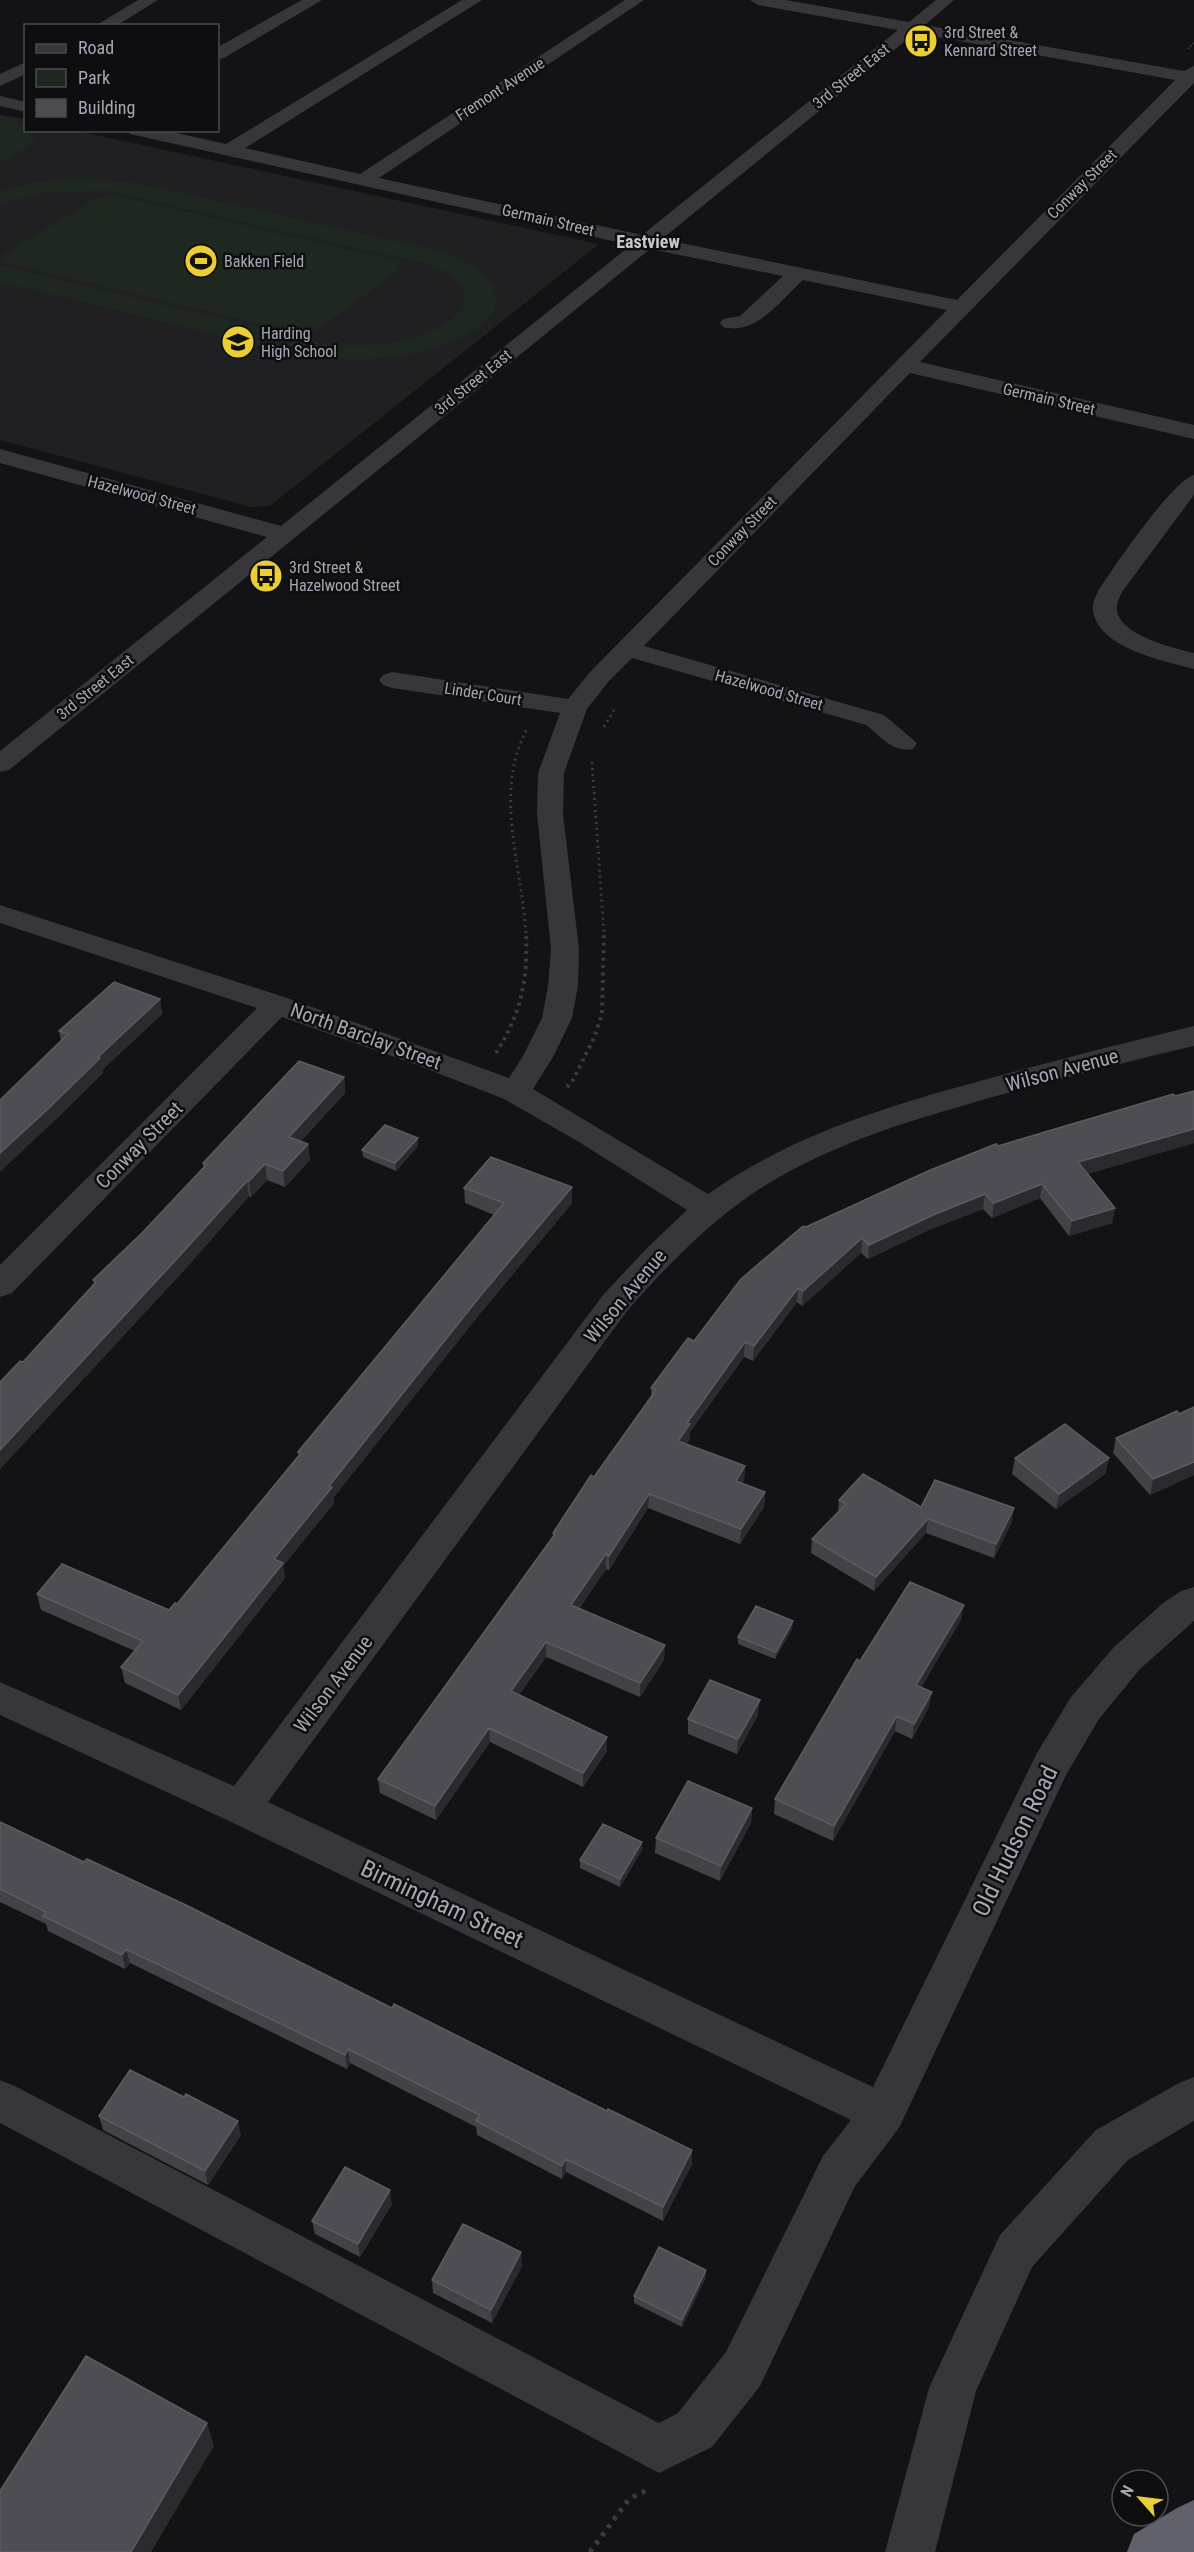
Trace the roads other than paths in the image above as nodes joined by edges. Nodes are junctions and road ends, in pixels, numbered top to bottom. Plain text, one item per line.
1 (150, 0) edge
2 (314, 0) edge
3 (474, 0) edge
4 (636, 0) edge
5 (758, 0) edge
6 (946, 0) edge
7 (107, 24) edge
8 (911, 28) junction
9 (219, 53) edge
10 (24, 68) edge
11 (1192, 75) edge
12 (0, 81) edge
13 (0, 101) edge
14 (24, 107) edge
15 (145, 132) edge
16 (228, 151) junction
17 (365, 179) junction
18 (648, 241) junction
19 (799, 273) junction
20 (960, 307) junction
21 (730, 323) dead end
22 (904, 365) junction
23 (1194, 432) edge
24 (0, 456) edge
25 (1194, 482) edge
26 (284, 534) junction
27 (628, 649) junction
28 (1194, 661) edge
29 (392, 680) dead end
30 (575, 708) junction
31 (904, 743) dead end
32 (0, 764) edge
33 (0, 914) edge
34 (278, 1005) junction
35 (1194, 1036) edge
36 (515, 1092) junction
37 (709, 1209) junction
38 (0, 1285) edge
39 (1194, 1602) edge
40 (0, 1698) edge
41 (241, 1808) junction
42 (1194, 2097) edge
43 (0, 2100) edge
44 (883, 2113) junction
45 (1194, 2525) edge
46 (910, 2552) edge
47 (1152, 2552) edge

1 - 7 street
2 - 9 street
3 - 16 street
4 - 17 street, Fremont Avenue
5 - 8 street
6 - 8 street, 3rd Street East
8 - 11 street
8 - 18 street, 3rd Street East
10 - 12 street
11 - 20 street, Conway Street
13 - 14 street
15 - 16 street, Germain Street
16 - 17 street, Germain Street
17 - 18 street, Germain Street
18 - 19 street, Germain Street
18 - 26 street, 3rd Street East
19 - 20 street, Germain Street
19 - 21 street
20 - 22 street, Conway Street
22 - 23 street, Germain Street
22 - 27 street, Conway Street
24 - 26 street, Hazelwood Street
25 - 28 street
26 - 32 street, 3rd Street East
27 - 30 street, Conway Street
27 - 31 street, Hazelwood Street
29 - 30 street, Linder Court
30 - 36 street, Conway Street
33 - 34 street, North Barclay Street
34 - 36 street, North Barclay Street
34 - 38 street, Conway Street
35 - 37 street, Wilson Avenue
36 - 37 street, North Barclay Street
37 - 41 street, Wilson Avenue
39 - 44 street, Old Hudson Road
40 - 41 street, Birmingham Street
41 - 44 street, Birmingham Street
42 - 46 street
43 - 44 street, Old Hudson Road
45 - 47 highway

